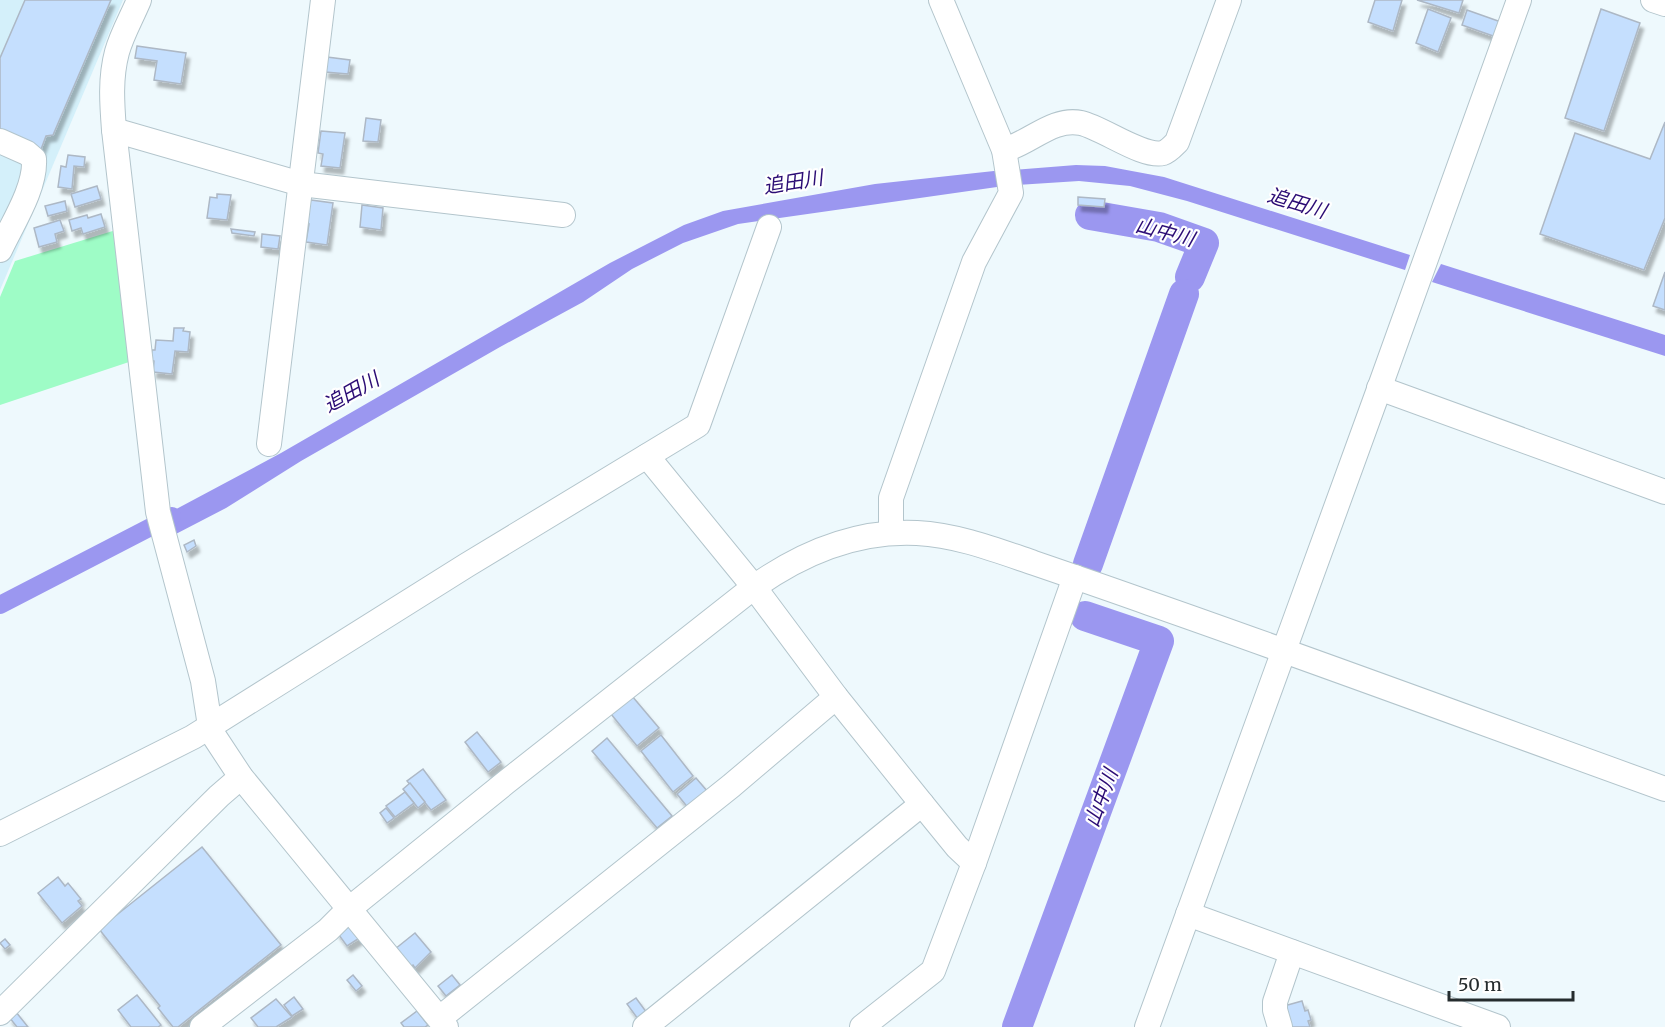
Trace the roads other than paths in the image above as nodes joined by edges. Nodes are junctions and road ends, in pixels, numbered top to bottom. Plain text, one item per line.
1 (139, 0) edge
2 (323, 0) edge
3 (941, 0) edge
4 (1228, 0) edge
5 (1519, 0) edge
6 (1653, 0) edge
7 (1665, 4) edge
8 (114, 130) junction
9 (0, 141) edge
10 (1008, 171) junction
11 (301, 184) junction
12 (563, 214) dead end
13 (769, 227) dead end
14 (0, 250) edge
15 (1379, 388) junction
16 (269, 444) dead end
17 (647, 456) junction
18 (1665, 492) edge
19 (891, 533) junction
20 (1076, 577) junction
21 (754, 587) junction
22 (1283, 650) junction
23 (836, 697) junction
24 (210, 726) junction
25 (241, 777) junction
26 (1665, 789) edge
27 (922, 804) junction
28 (0, 834) edge
29 (974, 863) junction
30 (349, 909) junction
31 (1188, 914) junction
32 (1292, 952) junction
33 (0, 1013) edge
34 (443, 1023) edge
35 (202, 1027) edge
36 (645, 1027) edge
37 (862, 1027) edge
38 (1147, 1027) edge
39 (1281, 1027) edge
40 (1498, 1027) edge

1 - 8 street
2 - 11 street
3 - 10 street
4 - 10 street
5 - 15 street
6 - 7 street
8 - 11 street
8 - 24 street
9 - 14 street
10 - 19 street
11 - 12 street
11 - 16 street
13 - 17 street
15 - 18 street
15 - 22 street
17 - 21 street
17 - 24 street
19 - 20 street
19 - 21 street
20 - 22 street
20 - 29 street
21 - 23 street
21 - 30 street
22 - 26 street
22 - 31 street
23 - 27 street
23 - 34 street
24 - 25 street
24 - 28 street
25 - 30 street
25 - 33 street
27 - 29 street
27 - 36 street
29 - 37 street
30 - 34 street
30 - 35 street
31 - 32 street
31 - 38 street
32 - 39 street
32 - 40 street

